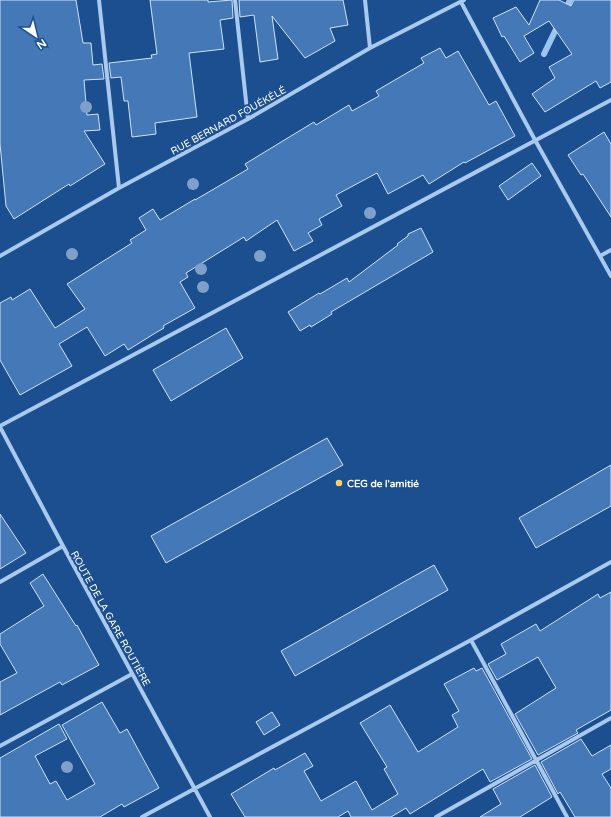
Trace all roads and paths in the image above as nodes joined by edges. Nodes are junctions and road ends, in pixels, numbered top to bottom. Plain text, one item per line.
1 (98, 0) edge
2 (235, 0) edge
3 (365, 0) edge
4 (463, 1) edge
5 (370, 48) junction
6 (611, 100) edge
7 (248, 119) junction
8 (535, 140) junction
9 (119, 188) junction
10 (611, 250) edge
11 (0, 256) edge
12 (600, 256) junction
13 (611, 276) edge
14 (0, 426) edge
15 (63, 546) junction
16 (611, 562) edge
17 (0, 582) edge
18 (471, 640) junction
19 (132, 674) junction
20 (611, 718) edge
21 (0, 746) edge
22 (537, 760) junction
23 (194, 789) junction
24 (142, 817) edge
25 (210, 817) edge
26 (436, 817) edge
27 (567, 817) edge

1 - 9 street
2 - 7 street
3 - 5 street
4 - 5 street, RUE BERNARD FOUÉKÉLÉ
4 - 8 street
5 - 7 street, RUE BERNARD FOUÉKÉLÉ
6 - 8 street
7 - 9 street, RUE BERNARD FOUÉKÉLÉ
8 - 12 street
8 - 14 street
9 - 11 street, RUE BERNARD FOUÉKÉLÉ
10 - 12 street
12 - 13 street
14 - 15 street, ROUTE DE LA GARE ROUTIÈRE
15 - 17 street
15 - 19 street, ROUTE DE LA GARE ROUTIÈRE
16 - 18 street
18 - 22 street
18 - 23 street
19 - 21 street
19 - 23 street, ROUTE DE LA GARE ROUTIÈRE
20 - 22 street
22 - 26 street
22 - 27 street
23 - 24 street
23 - 25 street, ROUTE DE LA GARE ROUTIÈRE

